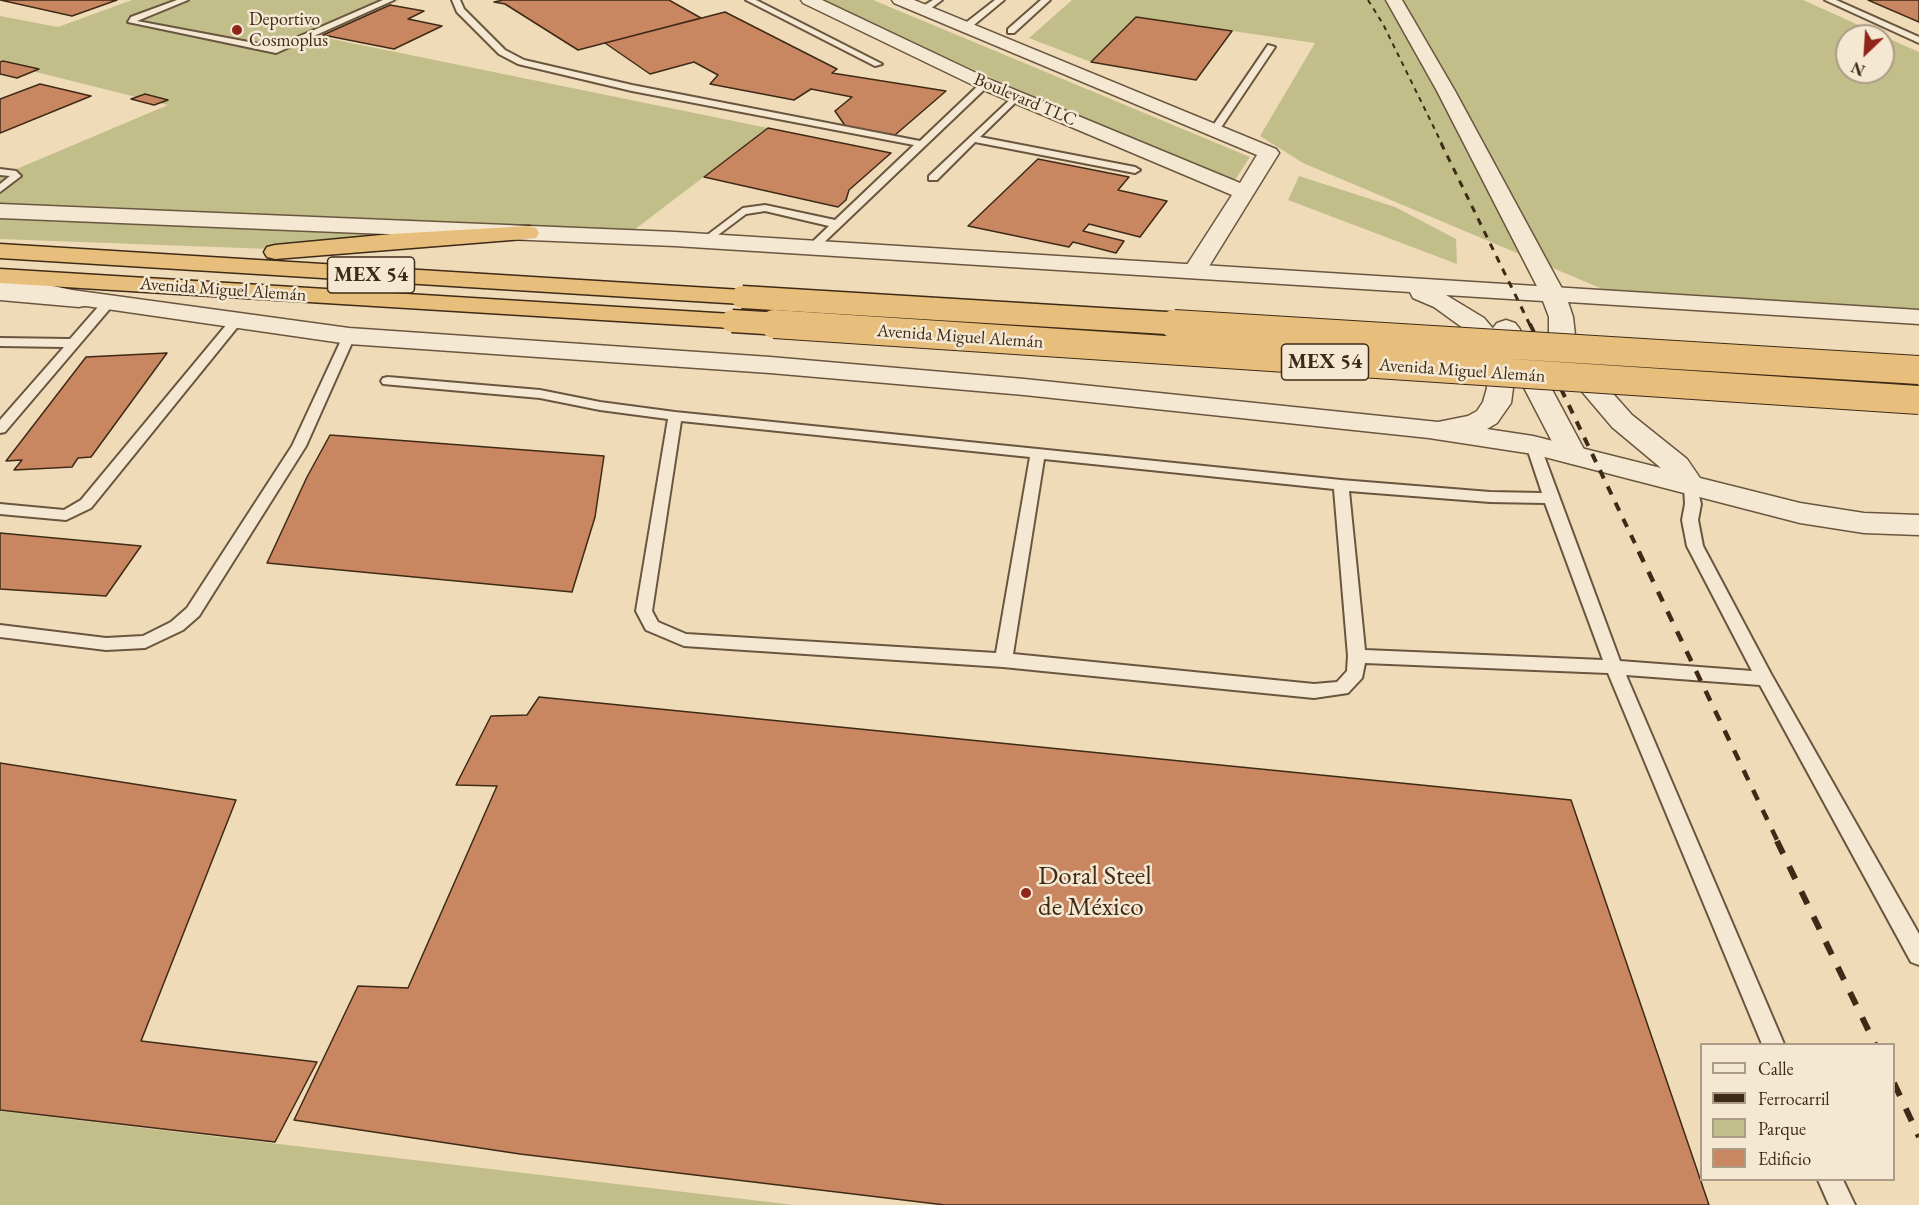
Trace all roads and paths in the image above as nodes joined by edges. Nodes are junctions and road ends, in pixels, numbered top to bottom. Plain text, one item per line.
1 (184, 0) edge
2 (390, 0) edge
3 (456, 0) edge
4 (750, 0) edge
5 (809, 0) edge
6 (900, 0) edge
7 (998, 0) edge
8 (1046, 0) edge
9 (1394, 0) edge
10 (1829, 0) edge
11 (930, 5) edge
12 (966, 27) junction
13 (1011, 31) dead end
14 (1919, 40) edge
15 (1271, 47) dead end
16 (878, 64) dead end
17 (985, 84) junction
18 (1016, 97) junction
19 (1215, 130) junction
20 (973, 139) junction
21 (922, 144) junction
22 (1135, 170) dead end
23 (0, 172) edge
24 (933, 178) dead end
25 (1, 187) edge
26 (1245, 193) junction
27 (0, 211) edge
28 (837, 224) junction
29 (528, 233) junction
30 (706, 241) junction
31 (812, 248) junction
32 (0, 250) edge
33 (1195, 271) junction
34 (0, 276) edge
35 (0, 282) edge
36 (1388, 284) junction
37 (0, 293) edge
38 (1554, 296) junction
39 (109, 302) junction
40 (1919, 317) edge
41 (236, 321) junction
42 (1506, 328) dead end
43 (349, 336) junction
44 (0, 342) edge
45 (75, 343) junction
46 (1919, 370) edge
47 (388, 381) dead end
48 (1919, 400) edge
49 (7, 414) edge
50 (675, 416) junction
51 (0, 429) edge
52 (1429, 429) junction
53 (1533, 445) junction
54 (1038, 453) junction
55 (1573, 454) junction
56 (1341, 484) junction
57 (1691, 486) junction
58 (1551, 498) junction
59 (0, 509) edge
60 (1919, 525) edge
61 (0, 631) edge
62 (1357, 656) junction
63 (1003, 660) junction
64 (1614, 667) junction
65 (1765, 679) junction
66 (1919, 955) edge
67 (1773, 1043) edge
68 (1831, 1181) edge
69 (1842, 1205) edge

1 - 2 lane
3 - 21 lane
4 - 16 lane
5 - 17 street, Boulevard TLC
6 - 11 street
7 - 12 lane
8 - 13 lane
9 - 38 street
10 - 14 lane
11 - 12 street
12 - 19 street
15 - 19 lane
17 - 18 street, Boulevard TLC
17 - 21 lane
18 - 20 lane
18 - 26 street, Boulevard TLC
19 - 26 street
20 - 22 lane
20 - 24 lane
21 - 28 lane
23 - 25 lane
26 - 33 street
27 - 29 street
28 - 30 lane
28 - 31 lane
29 - 30 street
29 - 32 highway
30 - 31 street
31 - 33 street
32 - 46 highway, Avenida Miguel Alemán / MEX 54, bridge
33 - 36 street
34 - 48 highway, Avenida Miguel Alemán / MEX 54, bridge
35 - 39 street
36 - 38 street
36 - 52 street
37 - 39 street
38 - 40 street
38 - 57 street
39 - 41 street
39 - 45 lane
41 - 43 street
41 - 59 lane
42 - 55 street
43 - 52 street
43 - 61 lane
44 - 45 lane
45 - 49 lane
47 - 50 lane
49 - 51 lane
50 - 54 lane
50 - 63 lane
52 - 53 street
53 - 55 street
53 - 58 lane
54 - 56 lane
54 - 63 lane
55 - 57 street
56 - 58 lane
56 - 62 lane
57 - 60 street
57 - 65 lane
58 - 64 lane
62 - 63 lane
62 - 64 lane
64 - 65 lane
64 - 67 lane
65 - 66 lane
68 - 69 lane

